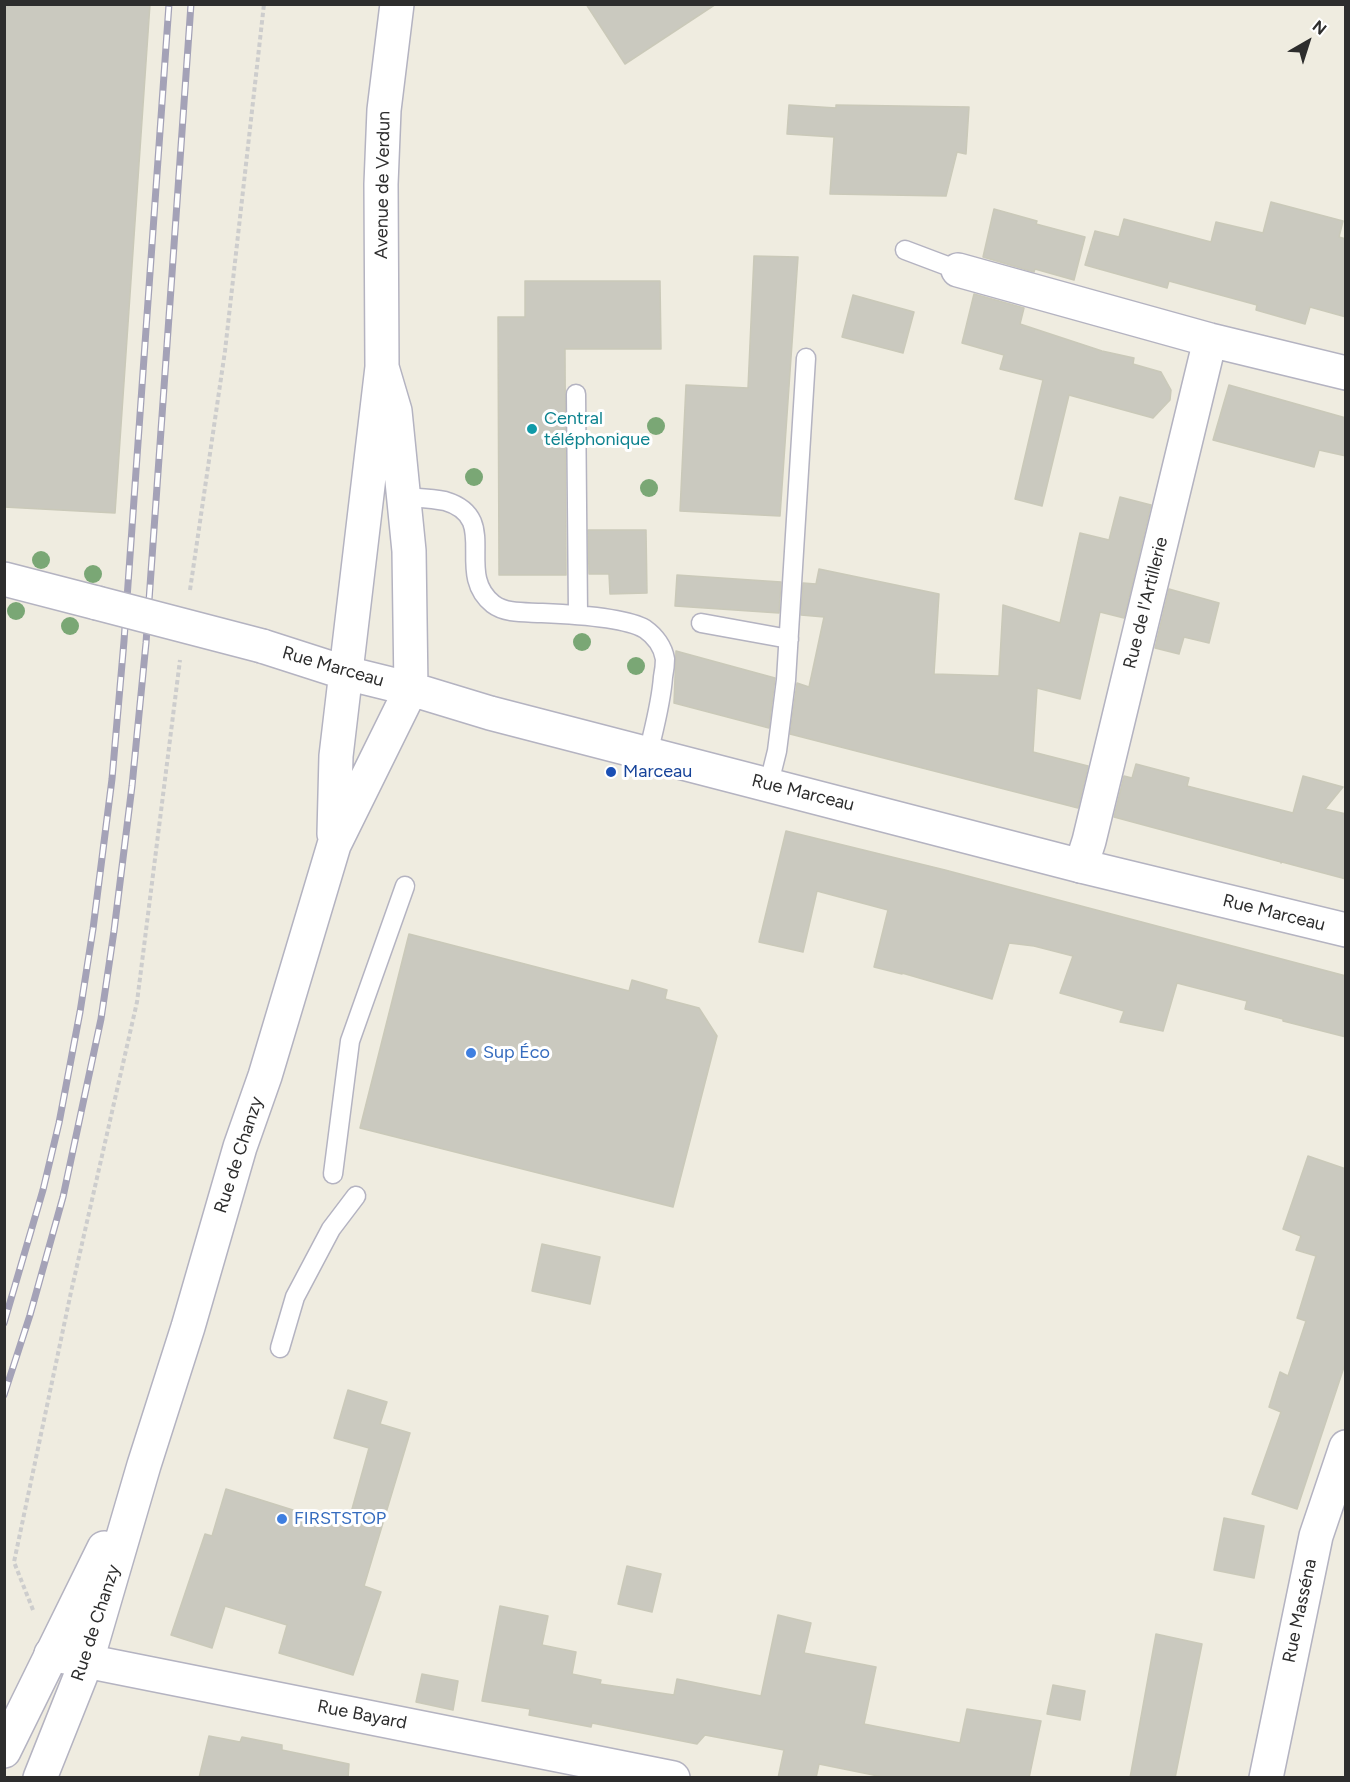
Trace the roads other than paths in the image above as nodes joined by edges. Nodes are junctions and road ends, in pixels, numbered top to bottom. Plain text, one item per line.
1 (397, 4) edge
2 (905, 250) dead end
3 (958, 270) joint
4 (1210, 340) junction
5 (806, 358) dead end
6 (382, 367) junction
7 (1346, 373) edge
8 (576, 394) dead end
9 (404, 497) junction
10 (4, 579) edge
11 (578, 615) junction
12 (701, 623) dead end
13 (789, 639) junction
14 (346, 673) junction
15 (411, 689) junction
16 (648, 754) junction
17 (769, 783) junction
18 (334, 845) junction
19 (1082, 866) junction
20 (405, 886) dead end
21 (1346, 930) edge
22 (333, 1174) dead end
23 (356, 1196) dead end
24 (280, 1348) dead end
25 (1346, 1447) edge
26 (144, 1465) junction
27 (51, 1654) junction
28 (87, 1660) junction
29 (4, 1751) edge
30 (40, 1778) edge
31 (673, 1778) edge
32 (1266, 1778) edge

1 - 6 main road, Avenue de Verdun
2 - 3 lane
3 - 4 main road
4 - 7 main road
4 - 19 main road, Rue de l'Artillerie
5 - 13 lane
6 - 9 main road, Avenue de Verdun
6 - 14 main road, Avenue de Verdun
8 - 11 lane
9 - 11 lane
9 - 15 main road, Avenue de Verdun
10 - 14 main road, Rue Marceau, bridge
11 - 16 lane
12 - 13 lane
13 - 17 lane
14 - 15 main road, Rue Marceau
14 - 18 main road, Rue de Chanzy
15 - 16 main road, Rue Marceau
15 - 18 main road, Rue de Chanzy
16 - 17 main road, Rue Marceau
17 - 19 main road, Rue Marceau
18 - 26 main road, Rue de Chanzy
19 - 21 main road, Rue Marceau
20 - 22 lane
23 - 24 lane
25 - 32 main road, Rue Masséna
26 - 27 main road, Rue de Chanzy
26 - 28 main road, Rue de Chanzy
27 - 28 main road, Rue Bayard
27 - 29 main road, Rue de Chanzy
28 - 30 main road, Rue de Chanzy
28 - 31 main road, Rue Bayard

